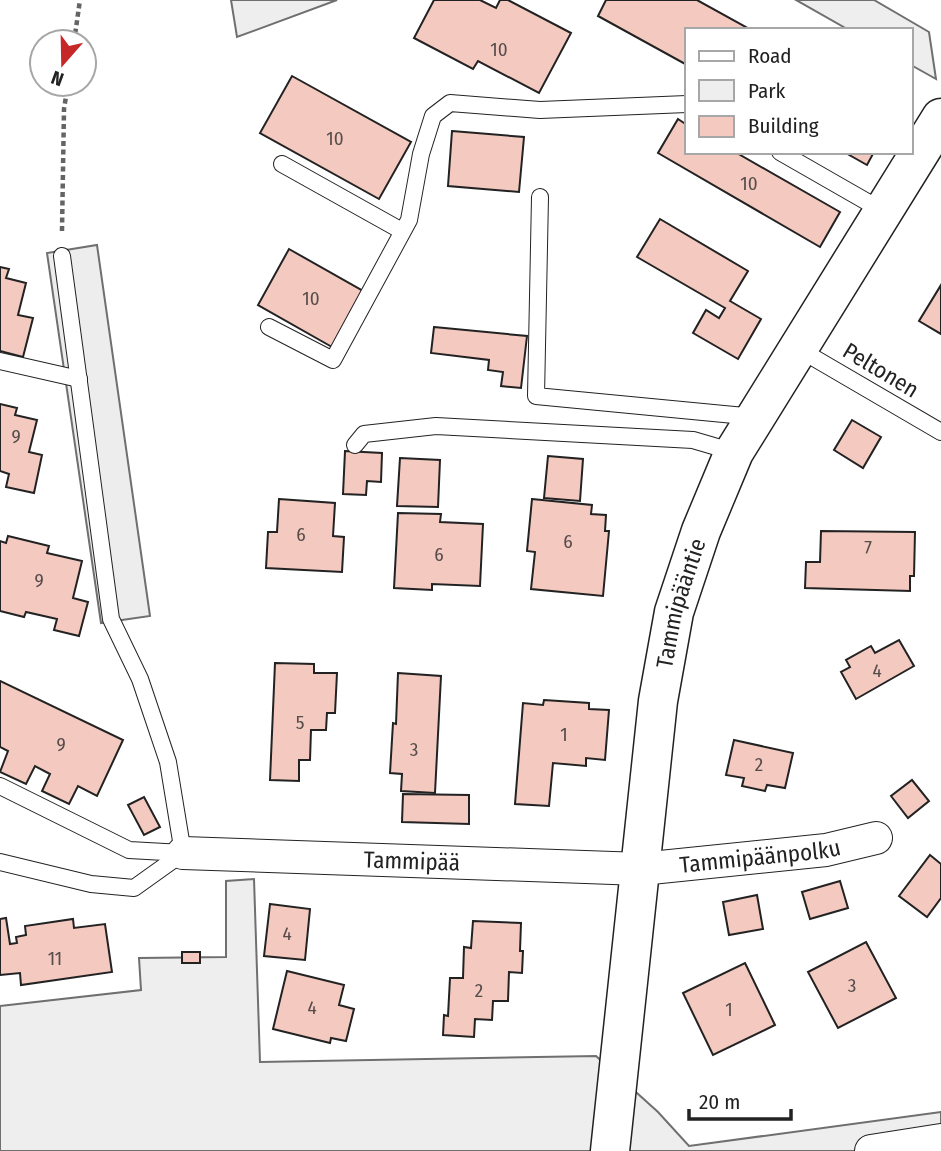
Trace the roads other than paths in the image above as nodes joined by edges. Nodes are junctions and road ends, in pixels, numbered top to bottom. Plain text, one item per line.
1 (685, 104) edge
2 (941, 118) edge
3 (783, 154) edge
4 (282, 163) dead end
5 (540, 197) dead end
6 (883, 211) junction
7 (402, 231) junction
8 (62, 256) road end
9 (269, 327) dead end
10 (797, 348) junction
11 (0, 360) edge
12 (79, 379) junction
13 (755, 417) junction
14 (941, 432) edge
15 (355, 445) dead end
16 (734, 452) junction
17 (0, 786) edge
18 (876, 838) dead end
19 (183, 853) junction
20 (0, 862) edge
21 (641, 869) junction
22 (941, 1140) edge
23 (610, 1151) edge
24 (871, 1151) edge

1 - 7 lane
2 - 6 street, Tammipääntie
3 - 6 lane
4 - 7 lane
5 - 13 lane
6 - 10 street, Tammipääntie
7 - 9 lane
8 - 12 lane
10 - 13 street, Tammipääntie
10 - 14 lane, Peltonen
11 - 12 lane
12 - 19 lane
13 - 16 street, Tammipääntie
15 - 16 lane
16 - 21 street, Tammipääntie
17 - 19 lane
18 - 21 street, Tammipäänpolku
19 - 20 lane
19 - 21 street, Tammipää
21 - 23 street, Tammipääntie
22 - 24 street

